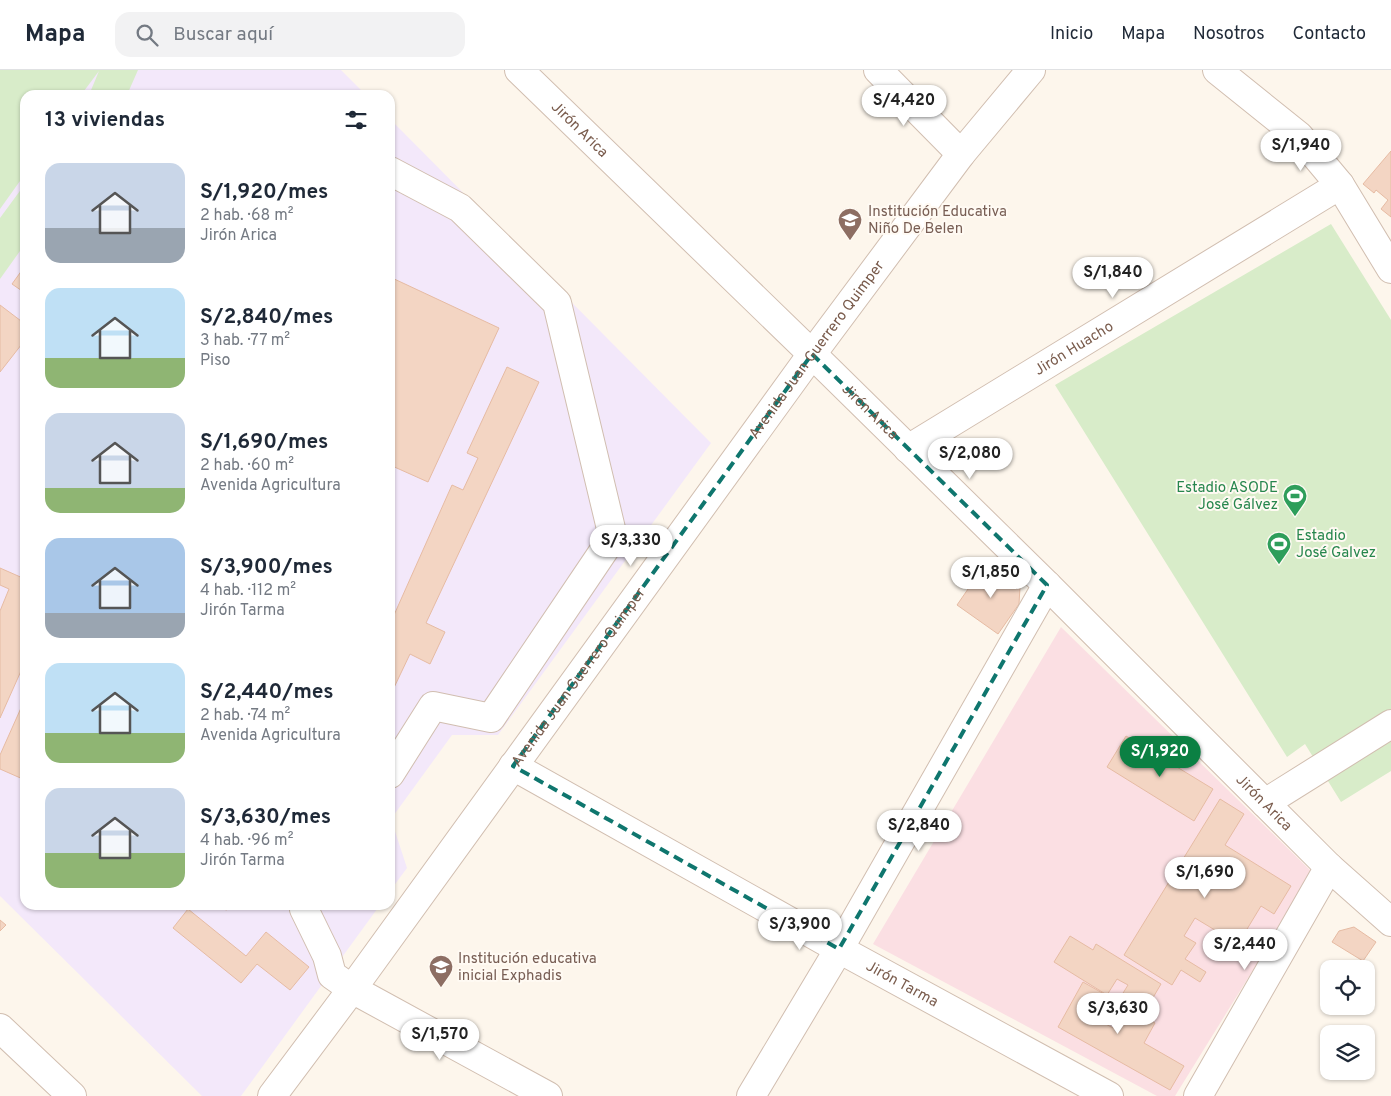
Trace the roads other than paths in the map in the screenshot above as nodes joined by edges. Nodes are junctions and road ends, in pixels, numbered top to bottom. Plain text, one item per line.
1 (519, 70) edge
2 (878, 70) edge
3 (1031, 70) edge
4 (1217, 70) edge
5 (961, 154) junction
6 (395, 174) edge
7 (1340, 185) junction
8 (1391, 269) edge
9 (812, 354) junction
10 (908, 449) junction
11 (1047, 585) junction
12 (1391, 724) edge
13 (395, 766) edge
14 (513, 766) junction
15 (1265, 804) junction
16 (1329, 867) junction
17 (304, 910) edge
18 (1391, 922) edge
19 (839, 949) junction
20 (352, 989) junction
21 (0, 1028) edge
22 (72, 1096) edge
23 (272, 1096) edge
24 (548, 1096) edge
25 (751, 1096) edge
26 (1109, 1096) edge
27 (1198, 1096) edge

1 - 9 street, Jirón Arica
2 - 5 street
3 - 5 street, Avenida Juan Guerrero Quimper
4 - 7 street
5 - 9 street, Avenida Juan Guerrero Quimper
6 - 13 street
7 - 8 street
7 - 10 street, Jirón Huacho
9 - 10 street, Jirón Arica
9 - 14 street, Avenida Juan Guerrero Quimper
10 - 11 street, Jirón Arica
11 - 15 street, Jirón Arica
11 - 19 street
12 - 15 street
14 - 19 street, Jirón Tarma
14 - 20 street, Avenida Juan Guerrero Quimper
15 - 16 street, Jirón Arica
16 - 18 street, Jirón Arica
16 - 27 street
17 - 20 street
19 - 25 street
19 - 26 street, Jirón Tarma
20 - 23 street, Avenida Juan Guerrero Quimper
20 - 24 street
21 - 22 street

